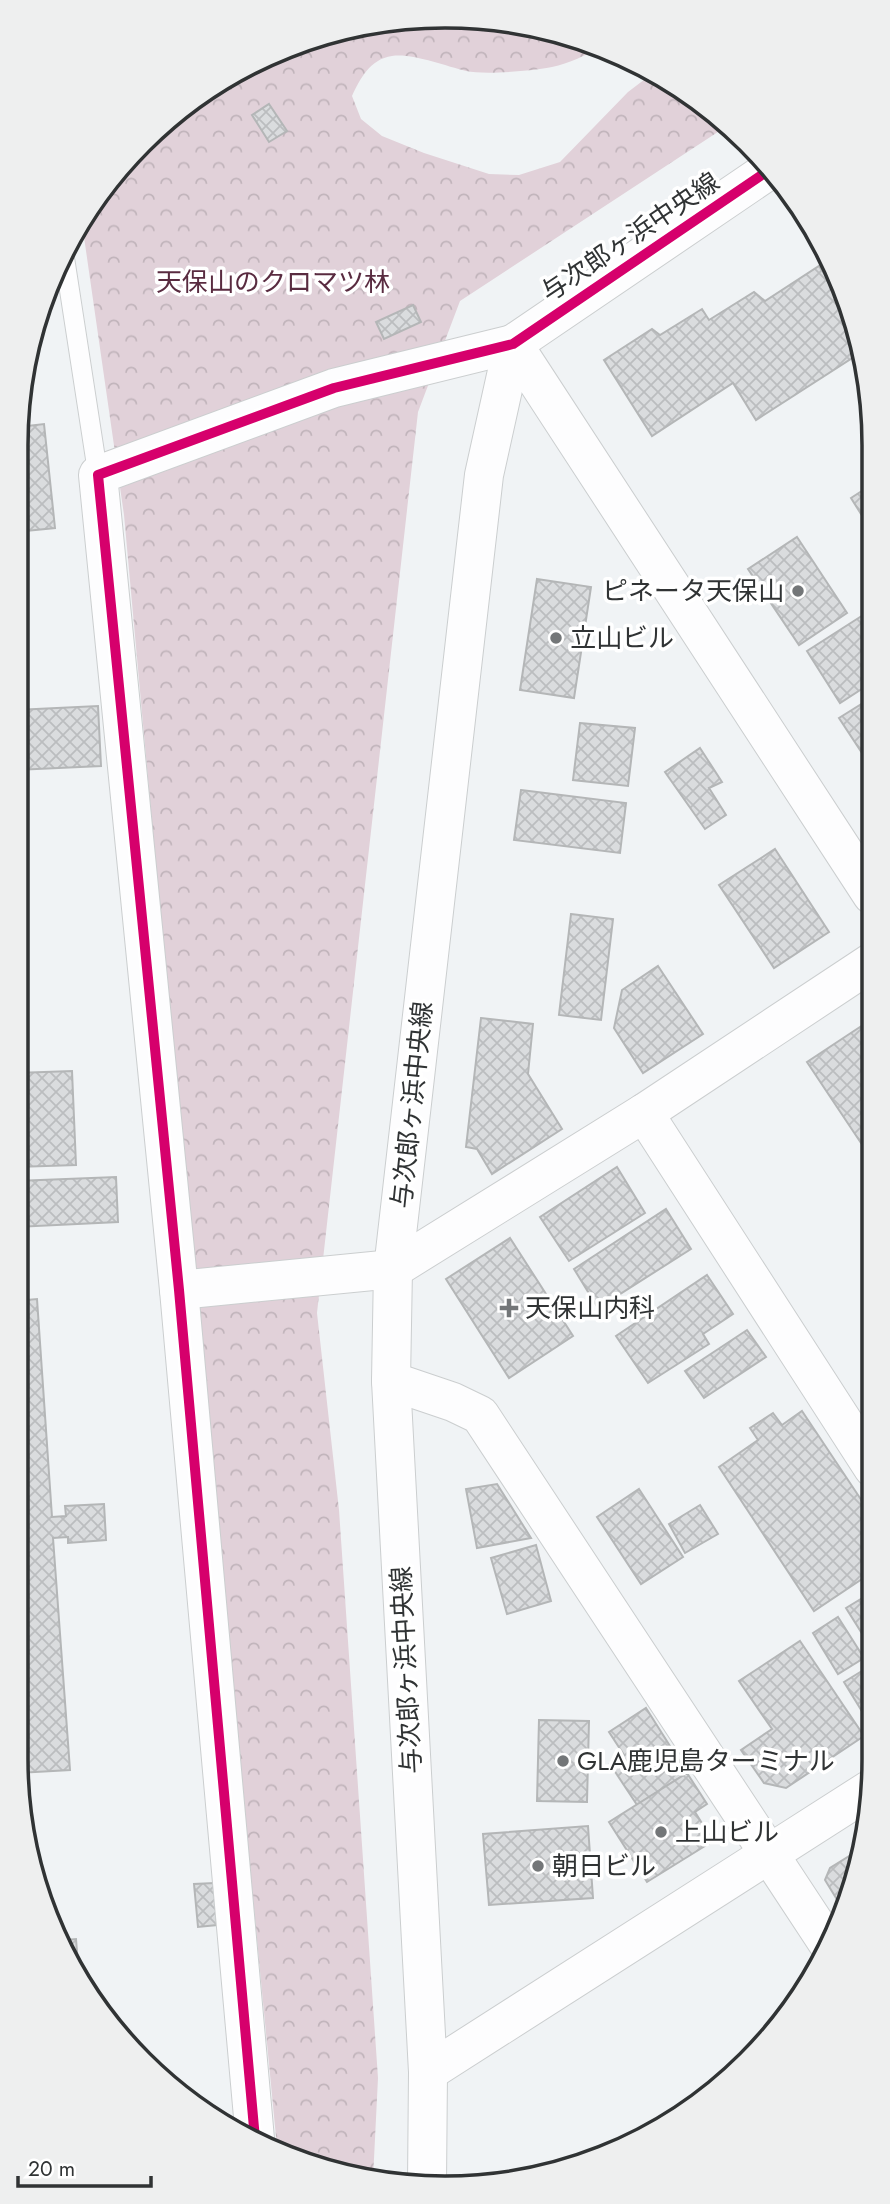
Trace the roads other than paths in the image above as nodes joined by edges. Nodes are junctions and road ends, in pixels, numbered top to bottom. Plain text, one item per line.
1 (763, 174) edge
2 (67, 271) edge
3 (513, 344) junction
4 (98, 475) junction
5 (862, 880) edge
6 (862, 969) edge
7 (644, 1113) junction
8 (393, 1269) junction
9 (179, 1290) junction
10 (391, 1381) junction
11 (862, 1451) edge
12 (860, 1796) edge
13 (769, 1855) junction
14 (823, 1935) edge
15 (428, 2072) junction
16 (254, 2129) edge
17 (427, 2175) edge

1 - 3 street, 与次郎ヶ浜中央線
2 - 4 lane
3 - 4 street
3 - 5 street
3 - 8 street, 与次郎ヶ浜中央線
4 - 9 street
6 - 7 street
7 - 8 street
7 - 11 street
8 - 9 street
8 - 10 street, 与次郎ヶ浜中央線
9 - 16 street
10 - 13 street
10 - 15 street, 与次郎ヶ浜中央線
12 - 13 street
13 - 14 street
13 - 15 street
15 - 17 street, 与次郎ヶ浜中央線

